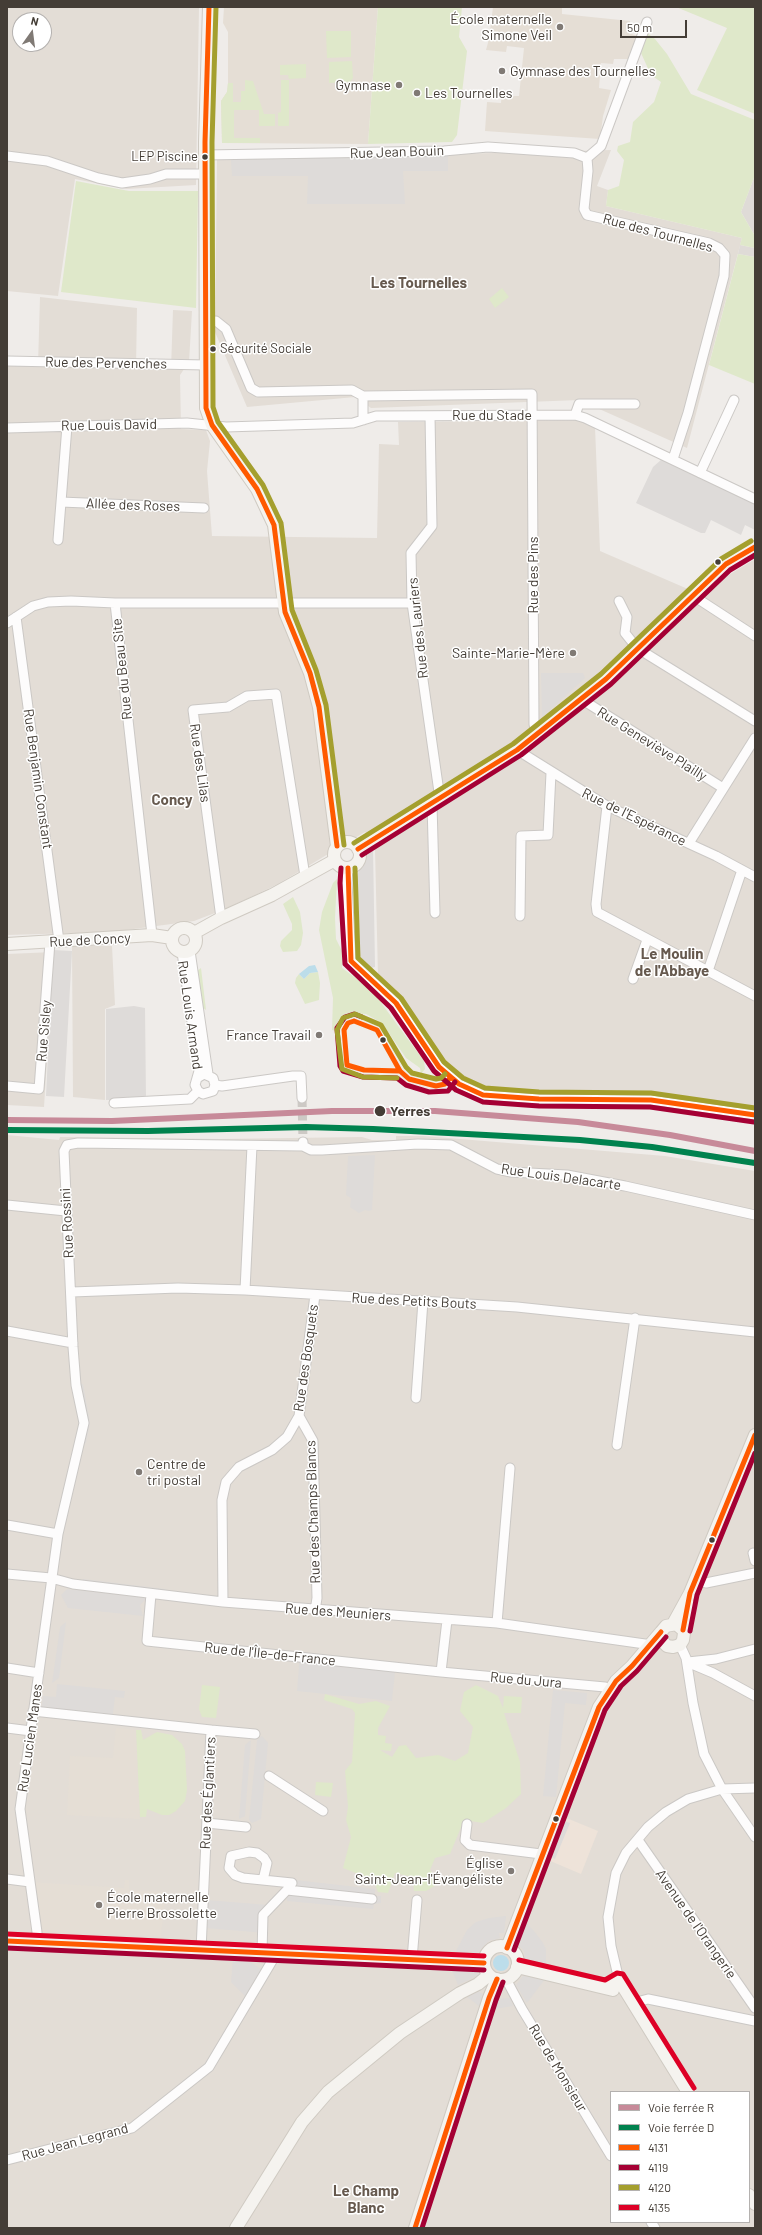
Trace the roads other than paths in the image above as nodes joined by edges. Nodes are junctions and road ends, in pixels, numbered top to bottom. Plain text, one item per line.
1 (209, 7) edge
2 (647, 22) dead end
3 (205, 155) junction
4 (7, 156) edge
5 (586, 158) junction
6 (205, 174) junction
7 (206, 321) junction
8 (7, 361) edge
9 (206, 365) junction
10 (363, 396) junction
11 (734, 400) dead end
12 (635, 404) dead end
13 (533, 415) junction
14 (575, 415) junction
15 (430, 416) junction
16 (363, 420) junction
17 (212, 425) junction
18 (66, 426) junction
19 (7, 428) edge
20 (673, 459) junction
21 (700, 473) junction
22 (755, 499) edge
23 (61, 502) junction
24 (204, 508) dead end
25 (58, 540) dead end
26 (755, 547) edge
27 (692, 595) junction
28 (618, 601) dead end
29 (115, 603) junction
30 (284, 603) junction
31 (412, 603) junction
32 (16, 617) junction
33 (7, 623) edge
34 (755, 636) edge
35 (637, 648) junction
36 (581, 699) junction
37 (755, 721) edge
38 (536, 735) junction
39 (755, 738) edge
40 (517, 750) junction
41 (551, 773) junction
42 (723, 788) junction
43 (436, 802) junction
44 (607, 806) junction
45 (689, 843) junction
46 (337, 846) junction
47 (358, 849) junction
48 (335, 860) junction
49 (348, 868) junction
50 (742, 870) junction
51 (305, 876) junction
52 (755, 877) edge
53 (435, 913) dead end
54 (520, 916) dead end
55 (221, 918) junction
56 (194, 933) junction
57 (152, 935) junction
58 (172, 938) junction
59 (647, 940) junction
60 (54, 942) junction
61 (7, 944) edge
62 (186, 952) junction
63 (708, 971) junction
64 (633, 979) dead end
65 (755, 996) edge
66 (203, 1076) junction
67 (215, 1085) junction
68 (7, 1086) edge
69 (198, 1091) junction
70 (302, 1098) tunnel mouth
71 (114, 1103) dead end
72 (755, 1115) edge
73 (303, 1143) joint
74 (252, 1146) junction
75 (7, 1205) edge
76 (66, 1211) junction
77 (755, 1215) edge
78 (245, 1290) junction
79 (72, 1292) junction
80 (315, 1295) junction
81 (423, 1301) junction
82 (635, 1318) junction
83 (7, 1331) edge
84 (755, 1332) edge
85 (73, 1343) junction
86 (416, 1398) dead end
87 (299, 1416) junction
88 (755, 1435) edge
89 (616, 1445) dead end
90 (510, 1468) dead end
91 (7, 1525) edge
92 (58, 1534) junction
93 (755, 1573) edge
94 (7, 1574) edge
95 (51, 1578) junction
96 (696, 1579) junction
97 (151, 1594) junction
98 (222, 1602) junction
99 (315, 1611) junction
100 (447, 1620) junction
101 (497, 1623) junction
102 (678, 1627) junction
103 (661, 1632) junction
104 (680, 1645) junction
105 (667, 1646) junction
106 (755, 1649) edge
107 (650, 1650) junction
108 (687, 1662) junction
109 (7, 1668) edge
110 (441, 1672) junction
111 (39, 1673) junction
112 (609, 1690) junction
113 (755, 1696) edge
114 (33, 1711) junction
115 (7, 1728) edge
116 (211, 1730) junction
117 (30, 1732) junction
118 (255, 1734) dead end
119 (269, 1776) dead end
120 (755, 1788) edge
121 (722, 1789) junction
122 (323, 1811) dead end
123 (207, 1823) junction
124 (467, 1824) dead end
125 (246, 1827) dead end
126 (755, 1837) edge
127 (638, 1840) junction
128 (541, 1854) junction
129 (7, 1879) edge
130 (263, 1880) dead end
131 (30, 1882) junction
132 (287, 1890) junction
133 (372, 1899) dead end
134 (417, 1900) dead end
135 (7, 1941) edge
136 (36, 1942) junction
137 (507, 1948) junction
138 (201, 1950) junction
139 (267, 1954) junction
140 (412, 1959) junction
141 (484, 1963) junction
142 (517, 1967) junction
143 (498, 1978) junction
144 (619, 1980) junction
145 (606, 1987) junction
146 (630, 1999) junction
147 (755, 2008) edge
148 (755, 2021) edge
149 (687, 2091) edge
150 (610, 2154) edge
151 (7, 2160) edge
152 (236, 2228) edge
153 (415, 2228) edge

1 - 3 street
2 - 5 street
3 - 5 street, Rue Jean Bouin
3 - 6 street
4 - 6 street
5 - 20 street, Rue des Tournelles
6 - 7 street
7 - 9 street
7 - 10 street
8 - 9 street, Rue des Pervenches
9 - 17 street
10 - 13 street, Rue des Pins
10 - 16 street
11 - 21 street
12 - 14 street
13 - 14 street, Rue du Stade
13 - 15 street, Rue du Stade
13 - 38 street, Rue des Pins
14 - 20 street, Rue du Stade
15 - 16 street, Rue du Stade
15 - 31 street, Rue des Lauriers
16 - 17 street, Rue du Stade
17 - 18 street, Rue Louis David
17 - 30 street
18 - 19 street, Rue Louis David
18 - 23 street
20 - 21 street, Rue du Stade
21 - 22 street, Rue du Stade
23 - 24 street, Allée des Roses
23 - 25 street
26 - 27 street
27 - 34 street
27 - 35 street
28 - 35 street
29 - 30 street, Rue du Beau Site
29 - 32 street
29 - 57 street, Rue du Beau Site
30 - 31 street, Rue du Beau Site
30 - 46 street
31 - 43 street, Rue des Lauriers
32 - 33 street
32 - 60 street, Rue Benjamin Constant
35 - 36 street
35 - 37 street
36 - 38 street
36 - 42 street, Rue Geneviève Plailly
38 - 40 street
39 - 42 street
40 - 41 street, Rue de l'Espérance
40 - 43 street
41 - 44 street, Rue de l'Espérance
41 - 54 street
42 - 45 street
43 - 47 street
43 - 53 street, Rue des Lauriers
44 - 45 street, Rue de l'Espérance
44 - 59 street
45 - 50 street, Rue de l'Espérance
46 - 47 street
46 - 48 street
47 - 49 street
48 - 49 street
48 - 51 street
49 - 72 street
50 - 52 street, Rue de l'Espérance
50 - 63 street
51 - 55 street
51 - 55 street, Rue des Lilas
55 - 56 street
56 - 58 street
56 - 62 street
57 - 58 street, Rue de Concy
57 - 60 street, Rue de Concy
58 - 62 street
59 - 63 street
59 - 64 street
60 - 61 street, Rue de Concy
60 - 68 street, Rue Sisley
62 - 66 street, Rue Louis Armand
63 - 65 street
66 - 67 street
66 - 69 street
67 - 69 street
67 - 70 street, Rue Louis Armand
69 - 71 street
73 - 74 street, Rue Rossini
73 - 77 street, Rue Louis Delacarte
74 - 76 street, Rue Rossini
74 - 78 street
75 - 76 street
76 - 79 street, Rue Rossini
78 - 79 street, Rue des Petits Bouts
78 - 80 street, Rue des Petits Bouts
79 - 85 street, Rue Rossini
80 - 81 street, Rue des Petits Bouts
80 - 87 street, Rue des Bosquets
81 - 82 street, Rue des Petits Bouts
81 - 86 street
82 - 84 street, Rue des Petits Bouts
82 - 89 street
83 - 85 street
85 - 92 street, Rue Rossini
87 - 98 street, Rue des Bosquets
87 - 99 street, Rue des Champs Blancs
88 - 96 street
90 - 101 street
91 - 92 street
92 - 95 street, Rue Lucien Manes
93 - 96 street
94 - 95 street, Rue des Meuniers
95 - 97 street, Rue des Meuniers
95 - 111 street, Rue Lucien Manes
96 - 102 street
97 - 98 street, Rue des Meuniers
97 - 110 street, Rue de l'Île-de-France
98 - 99 street, Rue des Meuniers
99 - 100 street, Rue des Meuniers
100 - 101 street, Rue des Meuniers
100 - 110 street
101 - 107 street, Rue des Meuniers
102 - 103 street
102 - 104 street
103 - 105 street
103 - 107 street
104 - 105 street
104 - 108 street
105 - 107 street
106 - 108 street
107 - 112 street
108 - 113 street
108 - 121 street
109 - 111 street
110 - 112 street, Rue du Jura
111 - 114 street, Rue Lucien Manes
112 - 128 street
114 - 116 street, Rue des Églantiers
114 - 117 street, Rue Lucien Manes
115 - 117 street
116 - 118 street
116 - 123 street, Rue des Églantiers
117 - 131 street, Rue Lucien Manes
119 - 122 street
120 - 121 street
121 - 126 street
121 - 127 street
123 - 125 street
123 - 138 street, Rue des Églantiers
124 - 128 street
127 - 144 street
127 - 147 street, Avenue de l'Orangerie
128 - 137 street
129 - 131 street
130 - 132 street
131 - 136 street, Rue Lucien Manes
132 - 133 street
132 - 139 street
134 - 140 street
135 - 136 street
136 - 138 street
137 - 141 street
137 - 142 street
138 - 139 street
139 - 140 street
139 - 151 street, Rue Jean Legrand
140 - 141 street
141 - 143 street
142 - 143 street
142 - 145 street
143 - 150 street, Rue de Monsieur
143 - 152 street
143 - 153 street
144 - 145 street
144 - 146 street
145 - 146 street
146 - 148 street
146 - 149 street

